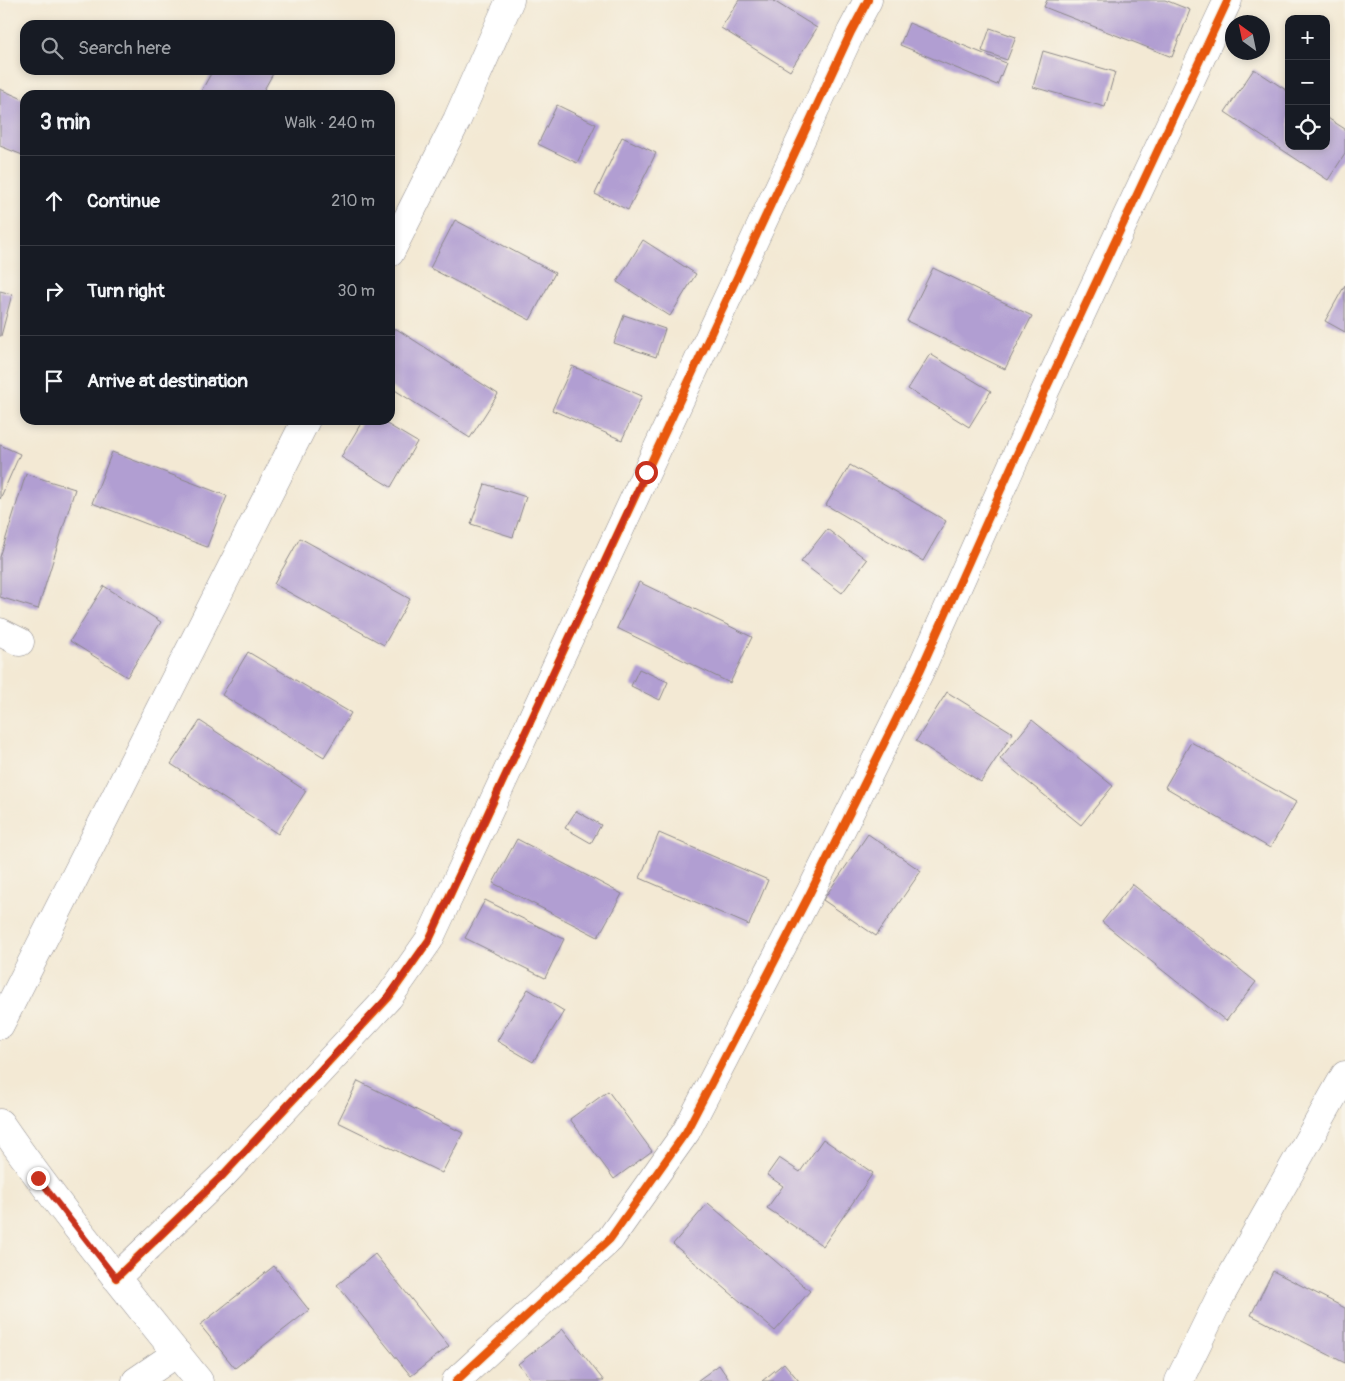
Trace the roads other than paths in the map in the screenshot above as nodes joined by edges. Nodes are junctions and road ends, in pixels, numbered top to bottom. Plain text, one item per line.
1 (510, 0) edge
2 (868, 0) edge
3 (1228, 0) edge
4 (395, 243) edge
5 (303, 425) edge
6 (0, 1026) edge
7 (1345, 1075) edge
8 (0, 1123) edge
9 (116, 1278) junction
10 (177, 1353) junction
11 (136, 1381) edge
12 (199, 1381) edge
13 (456, 1381) edge
14 (1179, 1381) edge

1 - 4 street
2 - 9 street
3 - 13 street
5 - 6 street
7 - 14 street
8 - 9 street
9 - 10 street
10 - 11 street
10 - 12 street

